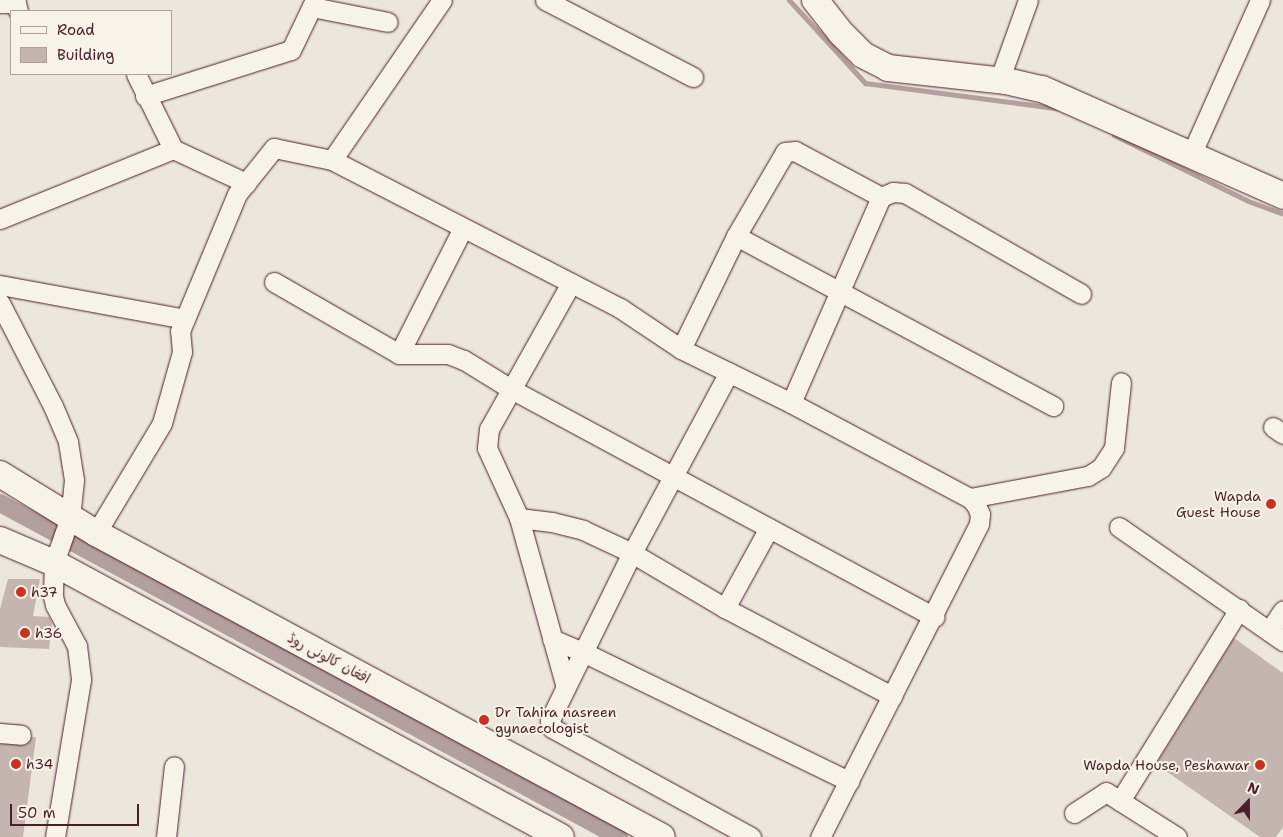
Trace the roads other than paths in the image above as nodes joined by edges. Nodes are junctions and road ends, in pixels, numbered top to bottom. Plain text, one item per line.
1 (442, 0) edge
2 (545, 0) edge
3 (814, 0) edge
4 (1028, 0) edge
5 (1260, 0) edge
6 (0, 3) edge
7 (314, 4) edge
8 (18, 10) edge
9 (388, 22) dead end
10 (136, 75) edge
11 (694, 77) dead end
12 (999, 81) junction
13 (145, 96) junction
14 (173, 149) junction
15 (1191, 155) junction
16 (332, 160) junction
17 (246, 182) junction
18 (1283, 196) edge
19 (881, 198) junction
20 (0, 218) edge
21 (463, 228) junction
22 (736, 236) junction
23 (274, 282) dead end
24 (571, 283) junction
25 (0, 285) edge
26 (838, 292) junction
27 (1081, 294) dead end
28 (0, 303) edge
29 (184, 319) junction
30 (681, 349) junction
31 (398, 354) junction
32 (729, 372) junction
33 (1121, 382) dead end
34 (511, 389) junction
35 (791, 403) junction
36 (1053, 406) dead end
37 (0, 474) edge
38 (674, 476) junction
39 (970, 498) junction
40 (519, 518) junction
41 (69, 522) junction
42 (1119, 527) dead end
43 (769, 528) junction
44 (96, 533) junction
45 (0, 540) edge
46 (632, 553) junction
47 (56, 557) junction
48 (725, 608) junction
49 (1239, 609) junction
50 (1283, 610) edge
51 (934, 617) junction
52 (1276, 636) edge
53 (552, 639) junction
54 (583, 652) junction
55 (566, 687) junction
56 (892, 696) junction
57 (0, 733) edge
58 (21, 735) dead end
59 (174, 766) dead end
60 (849, 781) junction
61 (1120, 801) junction
62 (1074, 813) dead end
63 (55, 837) edge
64 (166, 837) edge
65 (561, 837) edge
66 (662, 837) edge
67 (751, 837) edge
68 (820, 837) edge
69 (1177, 837) edge

1 - 16 street
2 - 11 street
3 - 12 main road
4 - 12 street
5 - 15 street
6 - 8 street
7 - 9 street
7 - 13 street
10 - 13 street
12 - 15 main road
13 - 14 street
14 - 17 street
14 - 20 street
15 - 18 main road
16 - 17 street
16 - 21 street
17 - 29 street
19 - 22 street
19 - 26 street
19 - 27 street
21 - 24 street
21 - 31 street
22 - 26 street
22 - 30 street
23 - 31 street
24 - 30 street
24 - 34 street
25 - 29 street
26 - 35 street
26 - 36 street
28 - 41 street
29 - 44 street
30 - 32 street
31 - 34 street
32 - 35 street
32 - 38 street
33 - 39 street
34 - 38 street
34 - 40 street
35 - 39 street
37 - 41 main road, افغان کالونی روڈ
38 - 43 street
38 - 46 street
39 - 51 street
40 - 46 street
40 - 53 street
41 - 44 main road, افغان کالونی روڈ
41 - 47 street
42 - 49 street
43 - 48 street
43 - 51 street
44 - 66 main road, افغان کالونی روڈ
45 - 47 main road
46 - 48 street
46 - 54 street
47 - 63 street
47 - 65 main road
48 - 56 street
49 - 52 street
49 - 61 street
50 - 52 street
51 - 56 street
53 - 54 street
53 - 55 street
54 - 55 street
54 - 60 street
55 - 67 street
56 - 60 street
57 - 58 street
59 - 64 street
60 - 68 street
61 - 62 street
61 - 69 street

